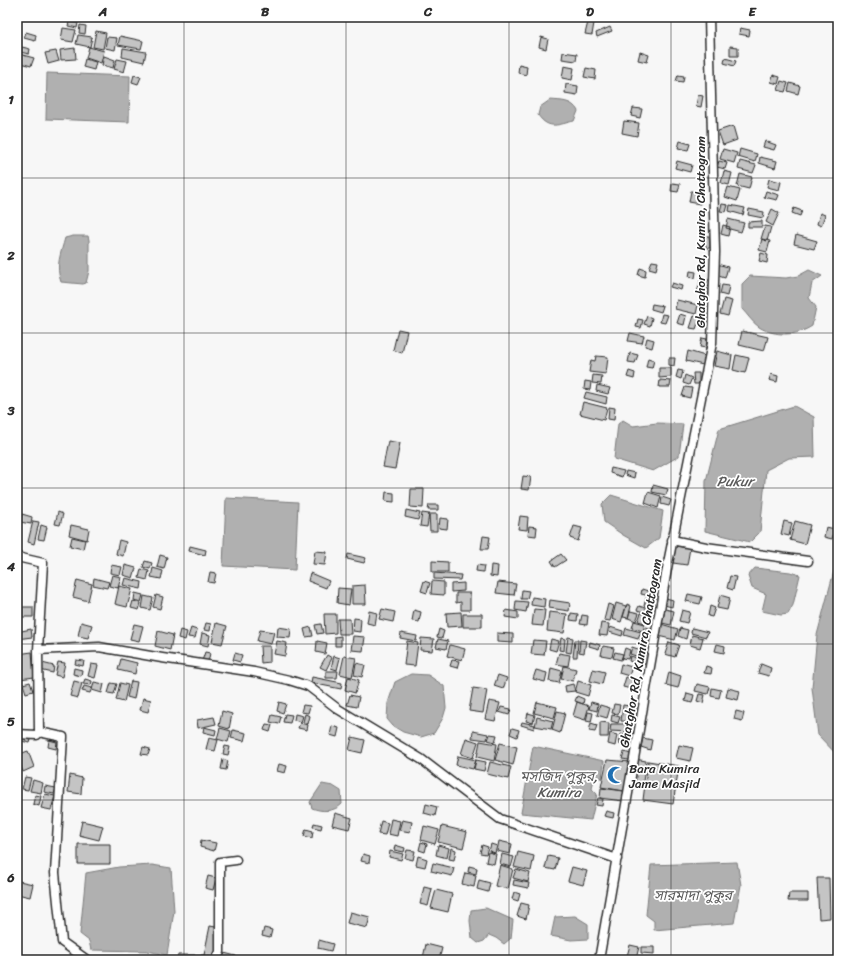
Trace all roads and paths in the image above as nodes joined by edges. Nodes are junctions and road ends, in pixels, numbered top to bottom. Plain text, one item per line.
1 (709, 17) edge
2 (672, 540) junction
3 (17, 557) edge
4 (808, 561) dead end
5 (38, 650) junction
6 (39, 732) junction
7 (17, 734) edge
8 (617, 858) junction
9 (236, 860) dead end
10 (87, 960) edge
11 (216, 960) edge
12 (599, 960) edge

1 - 2 street, Ghatghor Rd, Kumira, Chattogram
2 - 4 street
2 - 8 street, Ghatghor Rd, Kumira, Chattogram
3 - 5 street
5 - 6 street
5 - 8 street
6 - 7 street
6 - 10 street
8 - 12 street, Ghatghor Rd, Kumira, Chattogram
9 - 11 street

